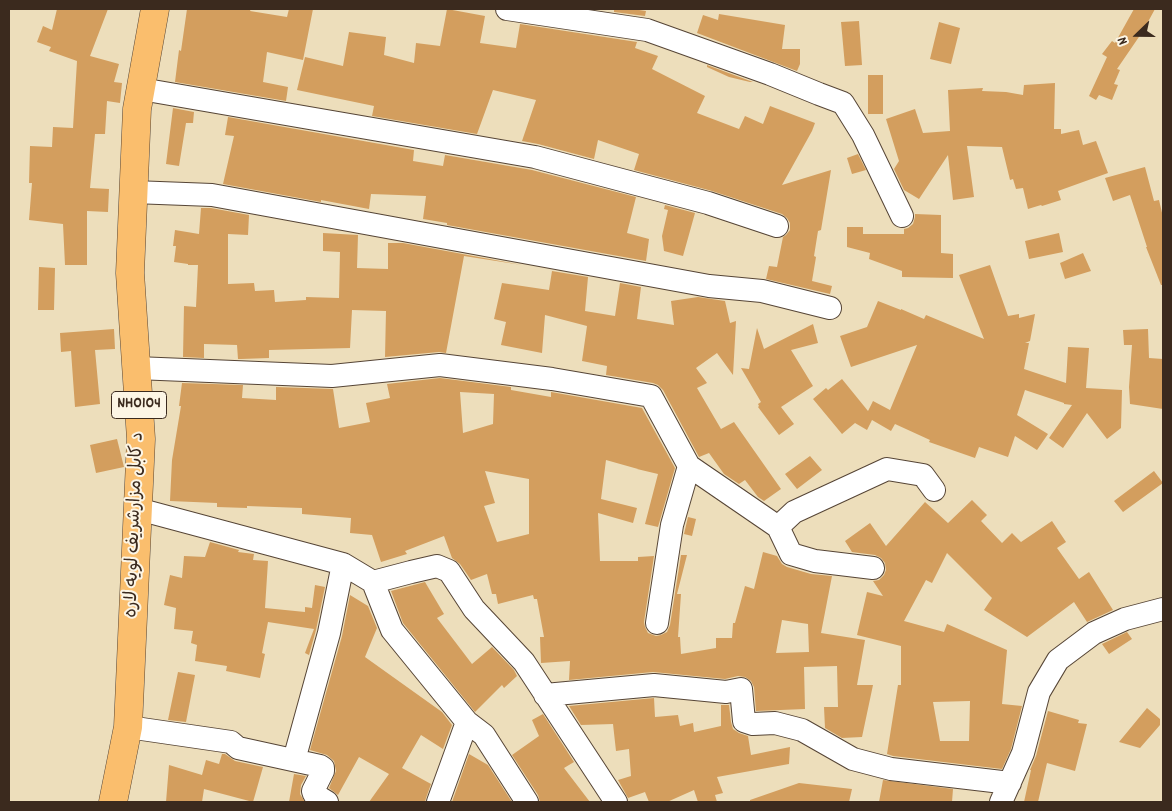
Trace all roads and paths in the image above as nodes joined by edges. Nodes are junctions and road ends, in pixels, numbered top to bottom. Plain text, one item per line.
1 (155, 9) edge
2 (507, 9) edge
3 (141, 89) junction
4 (134, 192) junction
5 (902, 216) dead end
6 (777, 226) dead end
7 (830, 308) dead end
8 (136, 368) junction
9 (689, 466) junction
10 (934, 490) dead end
11 (138, 509) junction
12 (778, 527) junction
13 (343, 564) junction
14 (873, 568) dead end
15 (373, 582) junction
16 (1163, 609) edge
17 (657, 623) dead end
18 (546, 695) junction
19 (467, 722) junction
20 (128, 727) junction
21 (294, 760) junction
22 (1005, 793) edge
23 (113, 802) edge
24 (327, 802) edge
25 (438, 802) edge
26 (528, 802) edge
27 (616, 802) edge

1 - 3 highway, د کابل مزارشریف لویه لاره / NH0104
2 - 5 street
3 - 4 highway, د کابل مزارشریف لویه لاره / NH0104
3 - 6 street
4 - 7 street
4 - 8 highway, د کابل مزارشریف لویه لاره / NH0104
8 - 9 street
8 - 11 highway, د کابل مزارشریف لویه لاره / NH0104
9 - 12 street
9 - 17 street
10 - 12 street
11 - 13 street
11 - 20 highway, د کابل مزارشریف لویه لاره / NH0104
12 - 14 street
13 - 15 street
13 - 21 street
15 - 18 street
15 - 19 street
16 - 22 street
18 - 22 street
18 - 27 street
19 - 25 street
19 - 26 street
20 - 21 street
20 - 23 highway, د کابل مزارشریف لویه لاره / NH0104
21 - 24 street

